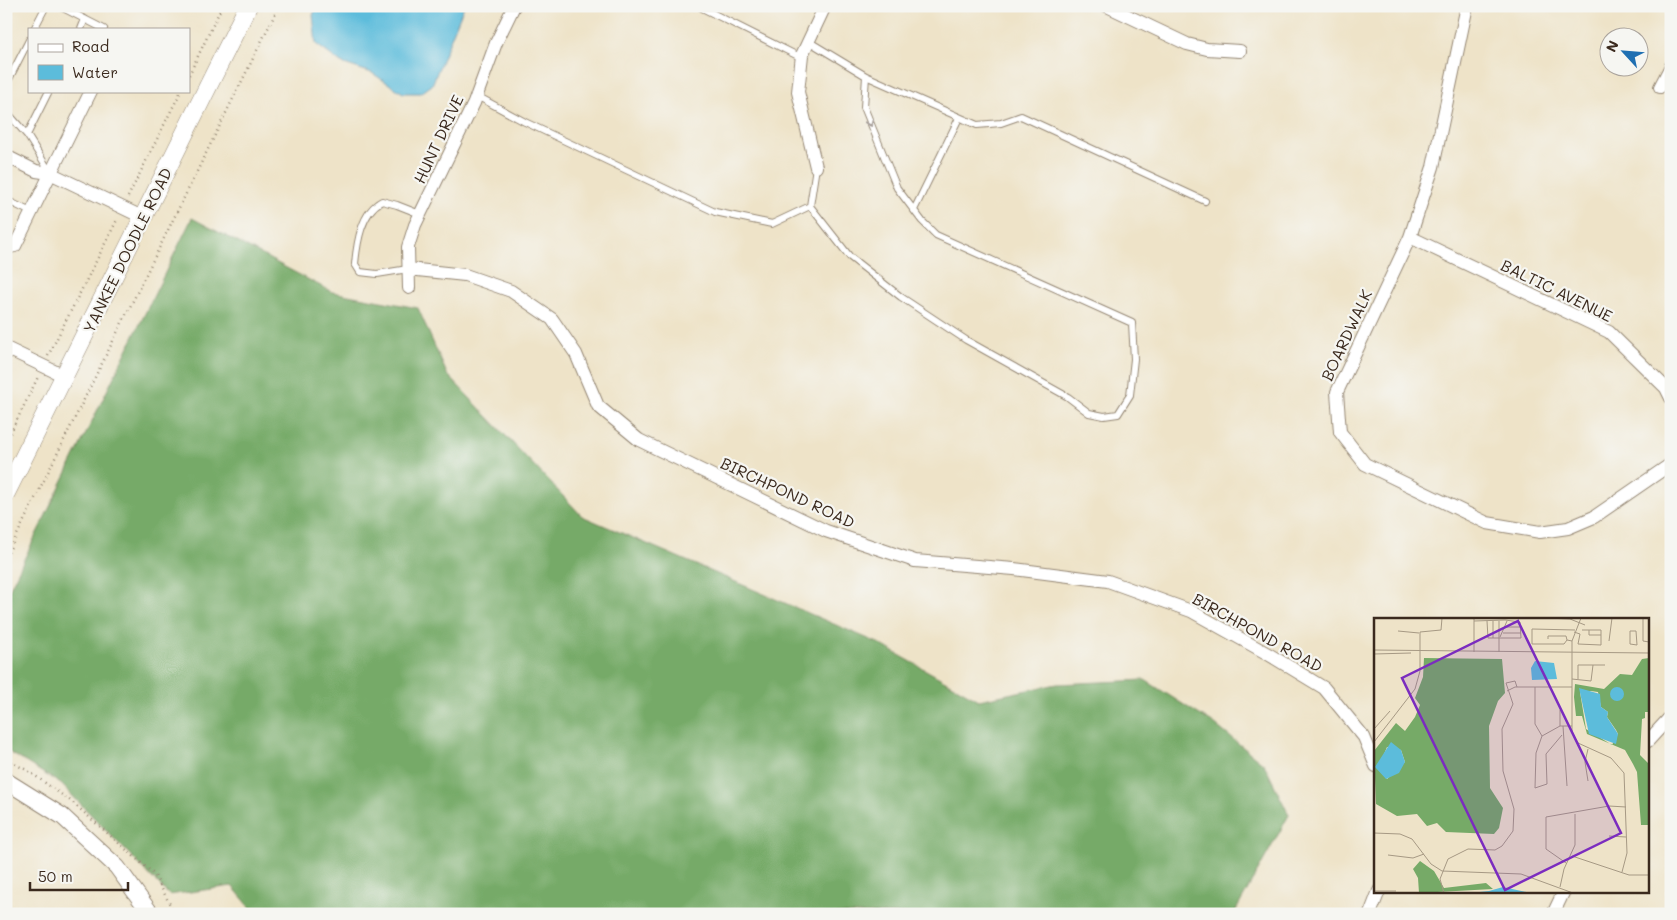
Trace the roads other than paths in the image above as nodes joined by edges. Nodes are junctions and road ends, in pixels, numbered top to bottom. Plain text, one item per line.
1 (46, 6) edge
2 (59, 6) edge
3 (248, 6) edge
4 (514, 6) edge
5 (825, 6) edge
6 (1107, 6) edge
7 (1467, 6) edge
8 (702, 8) dead end
9 (85, 19) junction
10 (35, 28) edge
11 (81, 28) edge
12 (102, 28) edge
13 (808, 41) junction
14 (28, 42) edge
15 (1240, 52) dead end
16 (802, 58) junction
17 (1671, 66) edge
18 (866, 76) junction
19 (6, 85) edge
20 (1660, 86) dead end
21 (48, 92) edge
22 (90, 92) edge
23 (477, 96) junction
24 (6, 111) edge
25 (960, 118) junction
26 (27, 135) junction
27 (6, 156) edge
28 (816, 167) joint
29 (50, 173) junction
30 (6, 200) edge
31 (1206, 201) dead end
32 (810, 206) junction
33 (914, 210) junction
34 (31, 212) junction
35 (420, 214) junction
36 (142, 217) junction
37 (1410, 237) junction
38 (11, 245) edge
39 (408, 269) junction
40 (409, 288) dead end
41 (6, 348) edge
42 (64, 376) junction
43 (1669, 391) edge
44 (1671, 464) edge
45 (6, 493) edge
46 (1671, 716) edge
47 (1650, 739) edge
48 (1374, 761) edge
49 (6, 781) edge
50 (1379, 892) edge
51 (1564, 892) edge
52 (151, 914) edge
53 (1370, 914) edge
54 (1553, 914) edge

1 - 10 lane
2 - 9 lane
3 - 36 main road, YANKEE DOODLE ROAD
4 - 23 street, HUNT DRIVE
5 - 13 street
6 - 15 street
7 - 37 street, BOARDWALK
8 - 16 lane
9 - 11 lane
9 - 12 lane
13 - 16 street
13 - 18 lane
14 - 19 lane
16 - 28 street
17 - 20 street
18 - 25 lane
18 -> 33 lane
21 - 26 lane
22 - 29 street
23 - 32 lane
23 - 35 street, HUNT DRIVE
24 - 26 lane
25 - 31 lane
25 - 33 lane
26 - 29 lane
27 - 29 street
28 - 32 lane
29 - 34 street
29 - 36 street
30 - 34 lane
32 - 33 lane
34 - 38 street
35 - 39 street, HUNT DRIVE
35 - 39 lane
36 - 42 main road, YANKEE DOODLE ROAD
37 - 43 street, BALTIC AVENUE
37 - 44 street, BOARDWALK
39 - 40 street, HUNT DRIVE
39 - 48 street, BIRCHPOND ROAD
41 - 42 street
42 - 45 main road, YANKEE DOODLE ROAD
46 - 47 street
49 - 52 street
50 - 53 street
51 - 54 street

